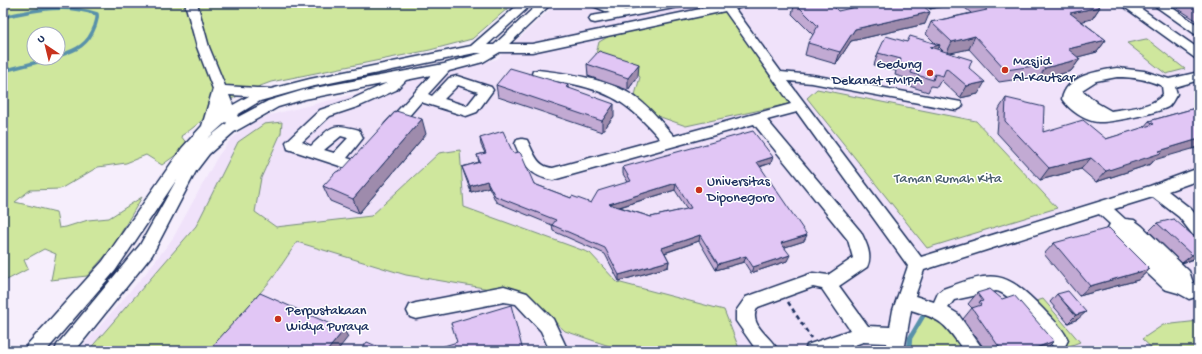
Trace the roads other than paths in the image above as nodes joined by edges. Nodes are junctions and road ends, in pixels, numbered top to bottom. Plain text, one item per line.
1 (191, 3) edge
2 (528, 3) edge
3 (546, 3) edge
4 (595, 3) edge
5 (684, 3) edge
6 (746, 3) edge
7 (1125, 3) edge
8 (1157, 3) edge
9 (728, 7) junction
10 (625, 14) junction
11 (594, 19) dead end
12 (1199, 32) edge
13 (1176, 39) junction
14 (475, 49) junction
15 (494, 49) junction
16 (1199, 55) edge
17 (444, 68) junction
18 (538, 74) dead end
19 (404, 76) junction
20 (778, 76) junction
21 (1199, 76) edge
22 (1168, 84) junction
23 (219, 90) junction
24 (272, 92) junction
25 (419, 96) junction
26 (435, 101) dead end
27 (956, 105) dead end
28 (800, 107) junction
29 (757, 118) junction
30 (232, 119) junction
31 (209, 128) junction
32 (381, 137) edge
33 (671, 142) junction
34 (522, 144) dead end
35 (314, 152) junction
36 (365, 154) edge
37 (336, 160) junction
38 (355, 166) junction
39 (1199, 174) edge
40 (343, 179) edge
41 (1155, 190) junction
42 (1101, 206) junction
43 (1199, 230) edge
44 (917, 265) junction
45 (828, 284) junction
46 (1199, 289) edge
47 (905, 300) junction
48 (416, 311) dead end
49 (938, 311) junction
50 (863, 334) junction
51 (1059, 340) dead end
52 (896, 343) edge
53 (816, 350) edge
54 (34, 351) edge
55 (64, 351) edge
56 (559, 351) edge
57 (769, 351) edge
58 (975, 351) edge

1 - 23 street
2 - 14 street
3 - 15 street
4 - 10 street
5 - 10 street
6 - 9 street
7 - 13 street
8 - 12 street
9 - 15 street
9 - 20 street
10 - 11 street
12 - 13 street
13 - 16 street
14 - 15 street
14 - 24 street
15 - 17 street
17 - 19 street
17 - 25 street
18 - 33 street
19 - 30 street
19 - 35 street
20 - 27 street
20 - 28 street
21 - 22 street
22 - 22 street
23 - 24 street
23 - 30 street
23 - 31 street
24 - 30 street
25 - 26 street
25 - 32 street
28 - 29 street
28 - 44 street
29 - 33 street
29 - 45 street
30 - 31 street
30 - 55 street
31 - 54 street
33 - 34 street
35 - 37 street
35 - 37 street
36 - 38 street
37 - 38 street
38 - 40 street
39 - 41 street
41 - 42 street
41 - 43 street
42 - 44 street
42 - 46 street
44 - 47 street
45 - 50 street
45 - 57 street
47 - 49 street
47 - 52 street
48 - 56 street
49 - 51 street
49 - 58 street
50 - 52 street
50 - 53 street

